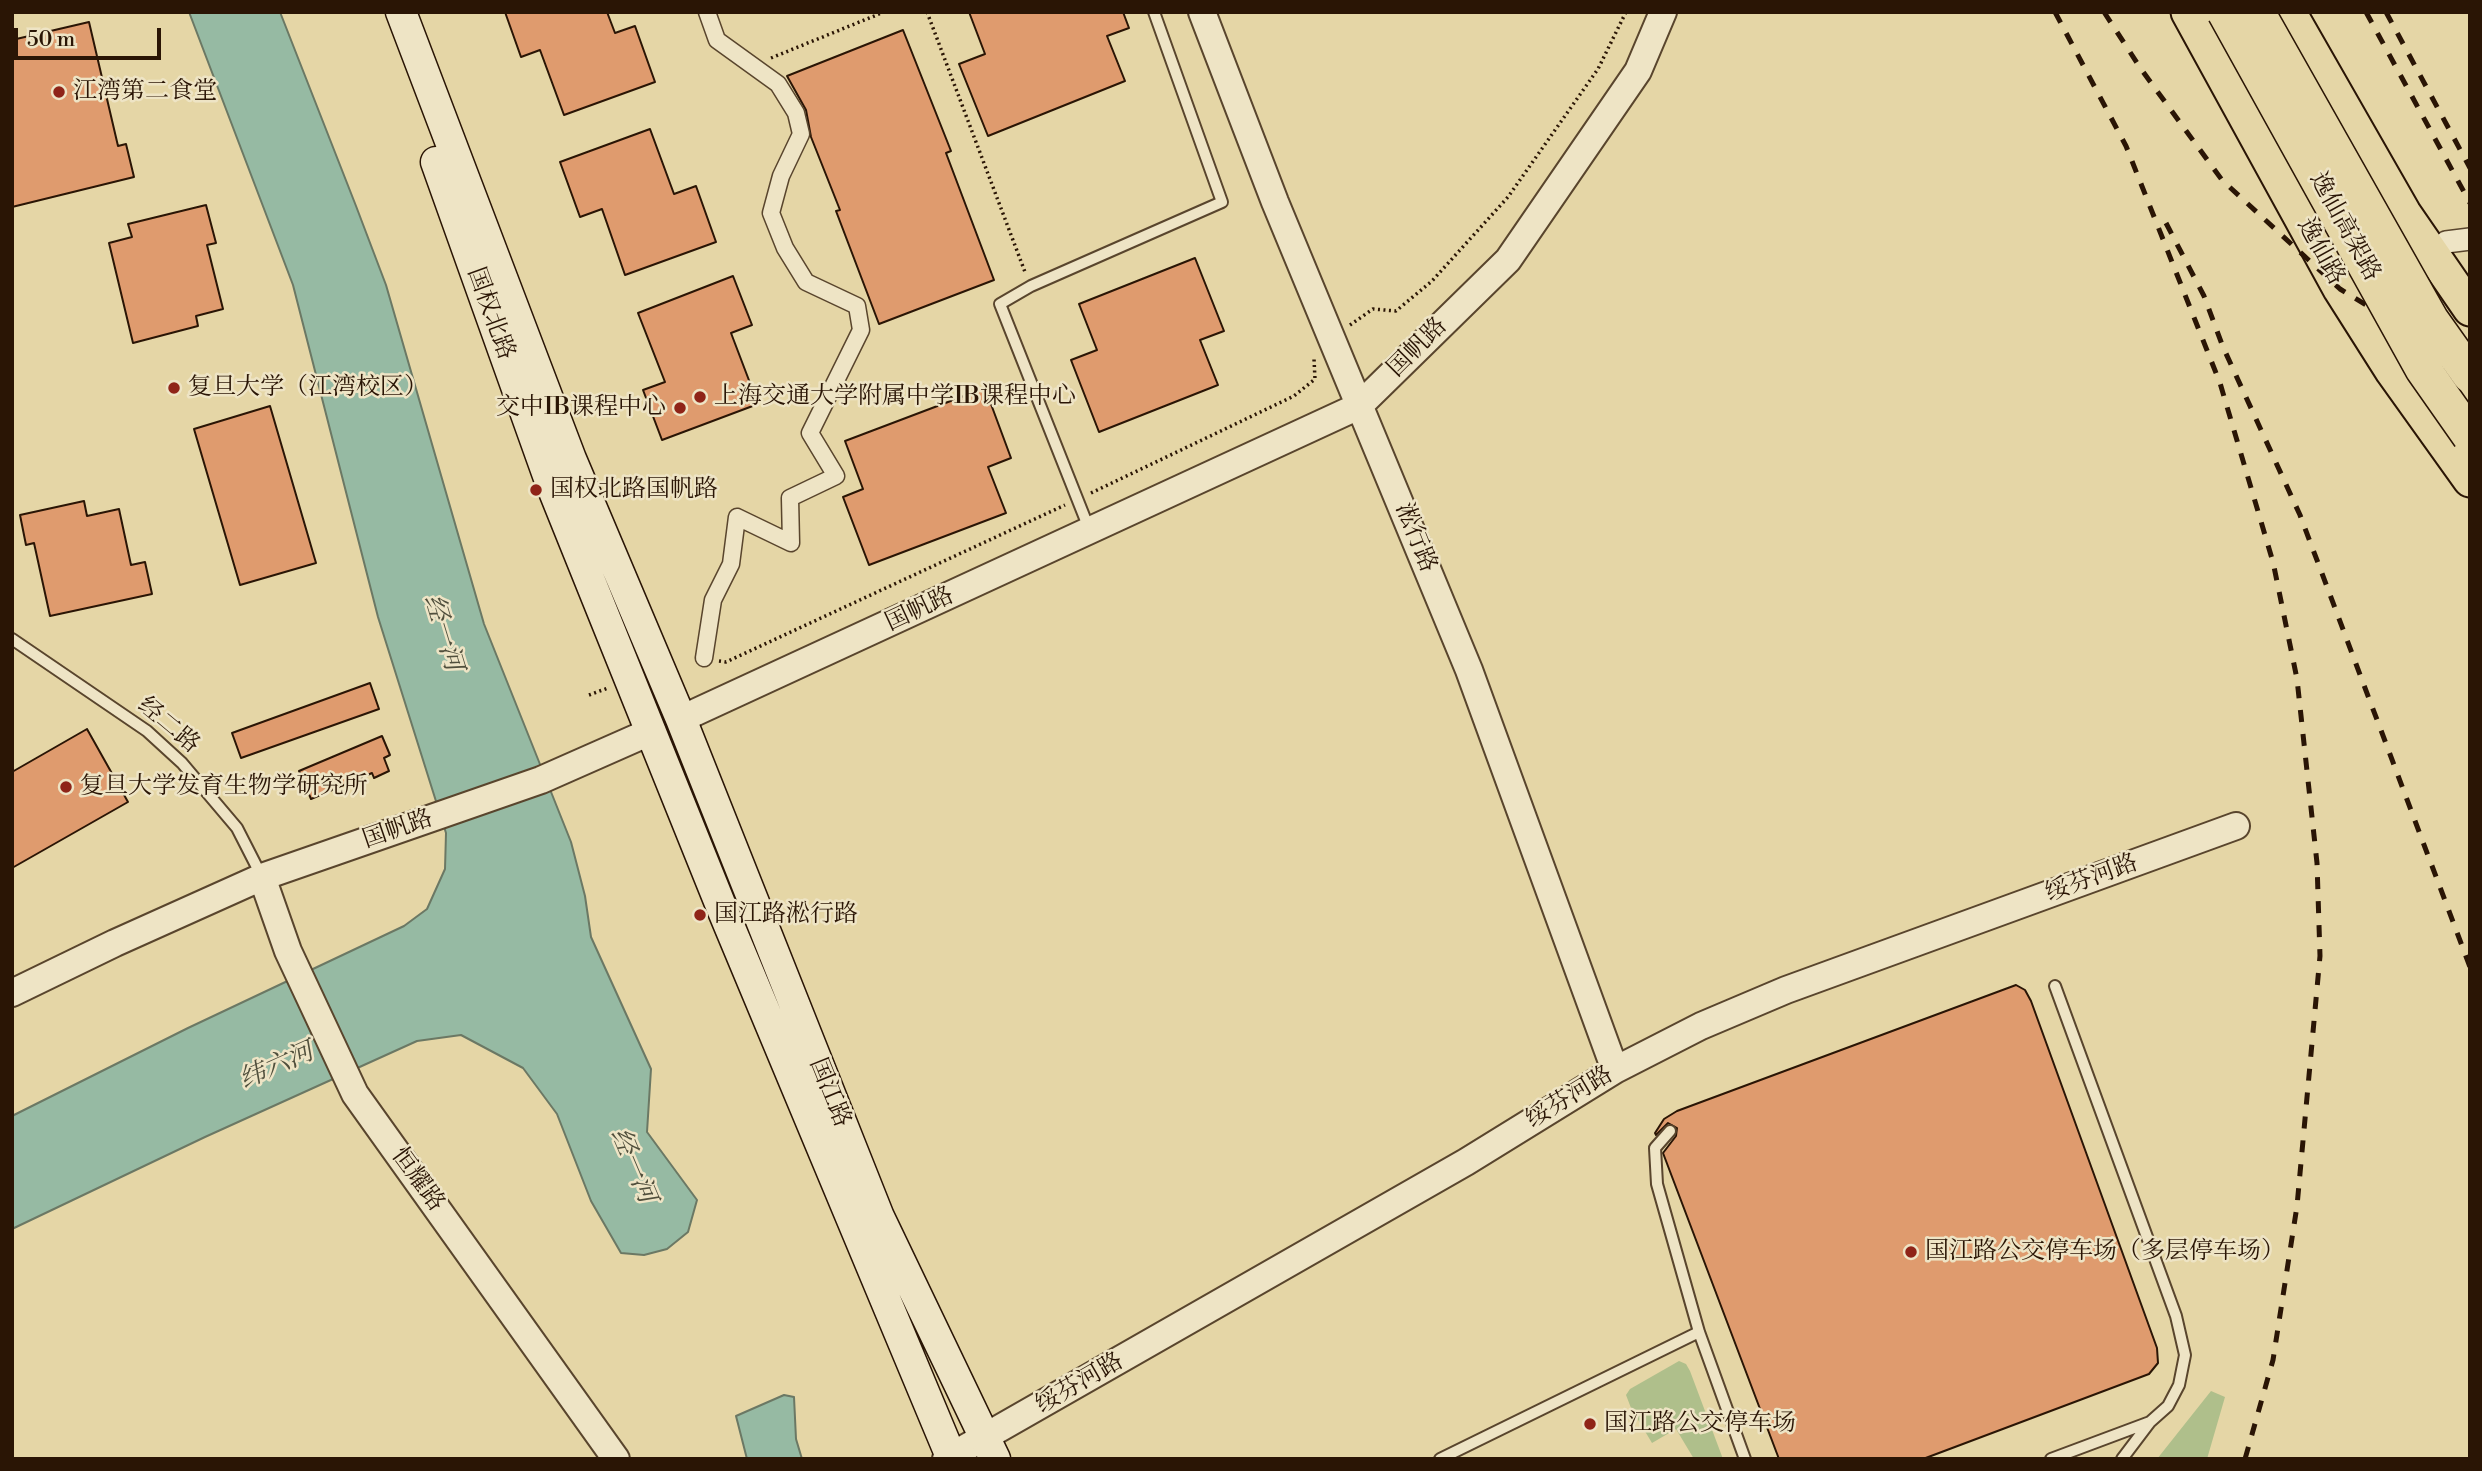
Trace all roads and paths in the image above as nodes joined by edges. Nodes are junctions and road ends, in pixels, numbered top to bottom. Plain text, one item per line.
1 (381, 12) edge
2 (401, 12) edge
3 (707, 12) edge
4 (884, 12) edge
5 (927, 12) edge
6 (1154, 12) edge
7 (1202, 12) edge
8 (1626, 12) edge
9 (1663, 12) edge
10 (2188, 12) edge
11 (2225, 12) edge
12 (2257, 12) edge
13 (2269, 12) edge
14 (2289, 12) edge
15 (752, 65) junction
16 (2404, 213) junction
17 (2470, 239) edge
18 (2446, 243) junction
19 (2396, 245) junction
20 (2451, 282) junction
21 (1031, 286) junction
22 (2470, 309) edge
23 (2427, 312) junction
24 (1331, 338) junction
25 (2470, 349) edge
26 (2470, 368) edge
27 (2470, 375) edge
28 (1359, 406) junction
29 (2470, 436) edge
30 (2470, 480) edge
31 (1076, 500) junction
32 (1090, 531) junction
33 (12, 639) edge
34 (704, 658) joint
35 (630, 680) junction
36 (589, 695) dead end
37 (681, 719) junction
38 (652, 731) junction
39 (2236, 826) dead end
40 (262, 877) junction
41 (2054, 986) dead end
42 (12, 993) edge
43 (1615, 1070) junction
44 (1670, 1131) dead end
45 (1699, 1332) junction
46 (2150, 1422) junction
47 (990, 1448) edge
48 (949, 1458) edge
49 (616, 1459) edge
50 (1440, 1459) edge
51 (1745, 1459) edge
52 (2051, 1459) edge
53 (2122, 1459) edge

1 - 35 main road, 国权北路
2 - 37 main road, 国权北路
3 - 15 street
4 - 15 path
5 - 21 path
6 - 21 lane
7 - 24 street, 淞行路
8 - 24 path
9 - 28 street, 国帆路
10 - 30 main road, 逸仙路
11 - 29 highway, 逸仙高架路, bridge
12 - 23 highway, 逸仙高架路, bridge
13 - 19 main road
14 - 16 main road
15 - 34 street
16 - 18 street
16 - 19 main road
16 - 20 main road
17 - 18 street
18 - 20 street
19 - 26 main road
20 - 22 main road
21 - 31 lane
23 - 25 highway
23 - 27 highway, 逸仙高架路, bridge
24 - 28 street, 淞行路
24 - 31 path
28 - 32 street, 国帆路
28 - 43 street, 淞行路
31 - 32 lane
31 - 34 path
32 - 37 street, 国帆路
33 - 40 lane, 经二路
35 - 36 path
35 - 38 main road, 国权北路
37 - 38 street, 国帆路
37 - 47 main road, 国江路
38 - 40 street, 国帆路
38 - 48 main road, 国江路
39 - 43 street, 绥芬河路
40 - 42 street, 国帆路
40 - 49 street, 恒耀路
41 - 46 lane
43 - 47 street, 绥芬河路
44 - 45 lane
45 - 50 lane
45 - 51 lane
46 - 52 lane
46 - 53 lane
47 - 48 street, 绥芬河路

